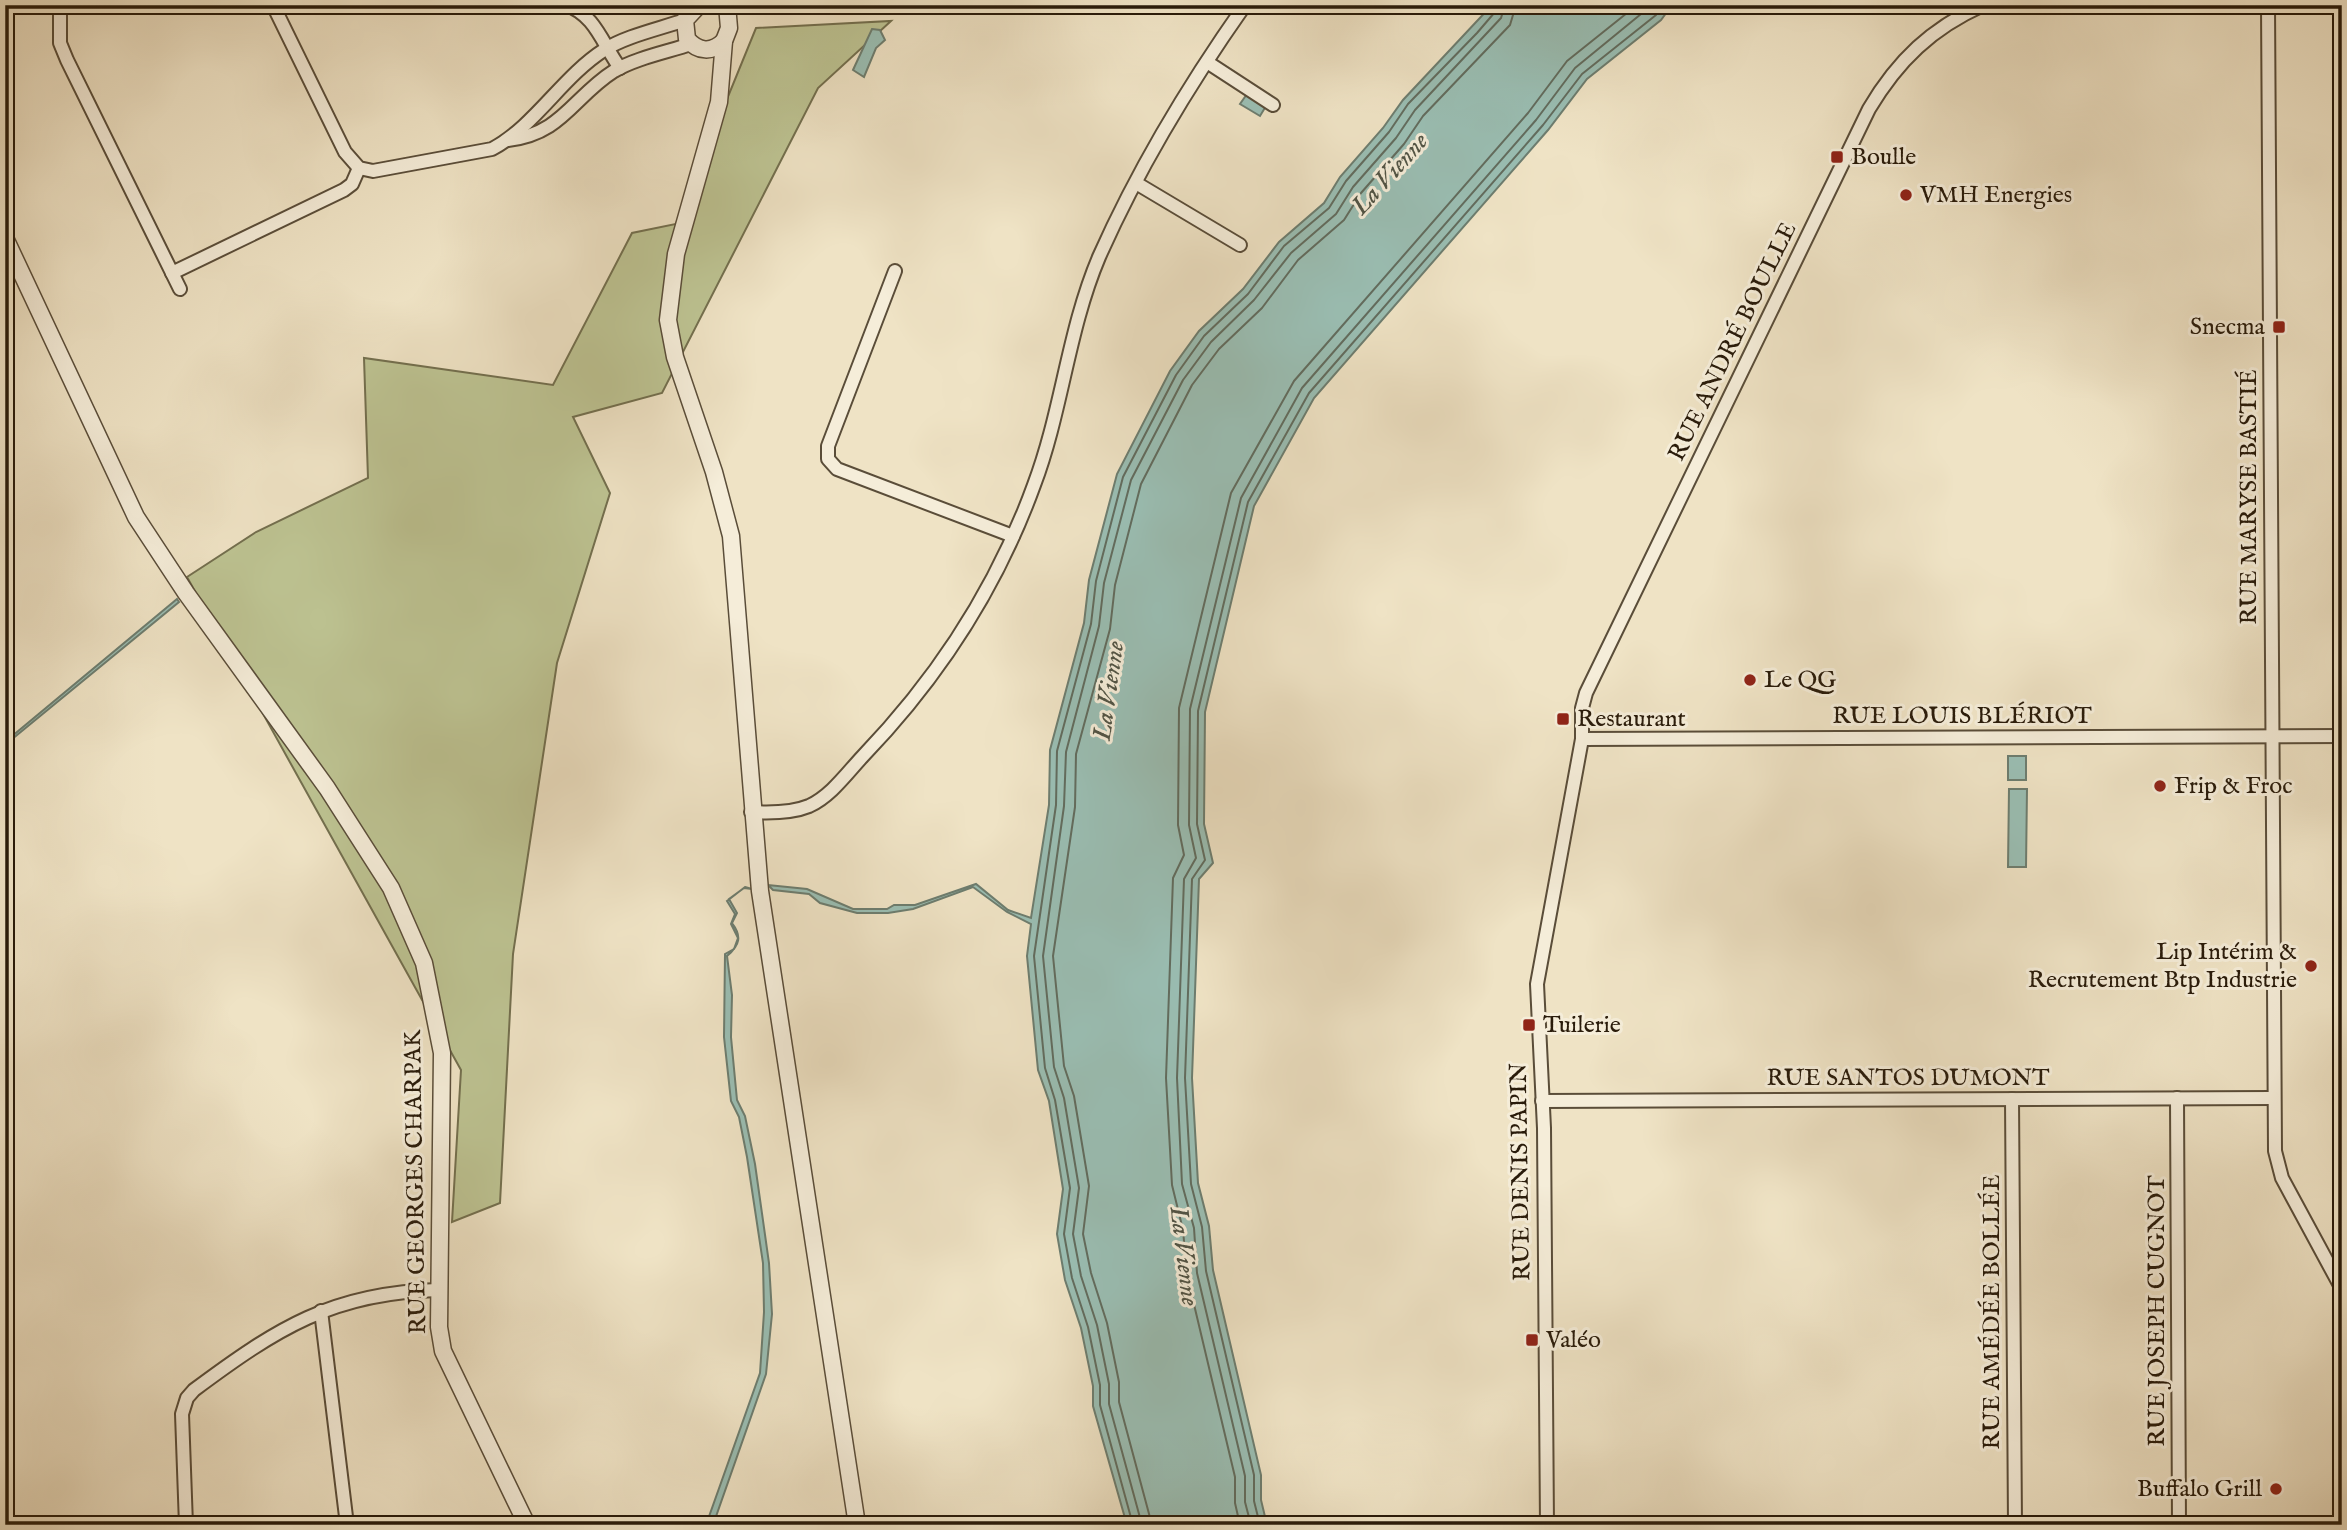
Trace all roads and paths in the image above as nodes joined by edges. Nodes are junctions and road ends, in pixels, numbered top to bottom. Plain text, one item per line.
1 (60, 5) edge
2 (273, 5) edge
3 (566, 5) edge
4 (699, 5) edge
5 (1245, 5) edge
6 (1983, 5) edge
7 (2268, 5) edge
8 (722, 8) edge
9 (685, 20) junction
10 (724, 41) junction
11 (697, 47) junction
12 (606, 48) junction
13 (1207, 62) junction
14 (620, 68) junction
15 (721, 90) junction
16 (1273, 105) dead end
17 (508, 140) junction
18 (359, 168) junction
19 (1136, 183) junction
20 (5, 238) edge
21 (1240, 244) dead end
22 (895, 271) dead end
23 (172, 273) junction
24 (180, 289) dead end
25 (1013, 536) junction
26 (2272, 736) junction
27 (2342, 736) edge
28 (1582, 739) junction
29 (751, 812) junction
30 (2177, 1098) junction
31 (2273, 1098) junction
32 (2012, 1099) junction
33 (1542, 1101) junction
34 (2342, 1289) edge
35 (439, 1290) junction
36 (321, 1311) junction
37 (186, 1525) edge
38 (347, 1525) edge
39 (527, 1525) edge
40 (857, 1525) edge
41 (1547, 1525) edge
42 (2015, 1525) edge
43 (2179, 1525) edge

1 - 23 street
2 - 18 street
3 - 12 street
4 - 9 street
5 - 13 street
6 - 28 street, RUE ANDRÉ BOULLE
7 - 26 street, RUE MARYSE BASTIÉ
8 - 10 street
9 - 11 street
9 - 12 street
10 - 11 street
10 - 15 street
11 - 14 street
11 - 15 street
12 - 14 street
12 - 17 street
13 - 16 street
13 - 19 street
14 - 17 street
15 - 29 street
17 - 18 street
18 - 23 street
19 - 21 street
19 - 25 street
20 - 35 street, RUE GEORGES CHARPAK
22 - 25 street
23 - 24 street
25 - 29 street
26 - 27 street, RUE LOUIS BLÉRIOT
26 - 28 street, RUE LOUIS BLÉRIOT
26 - 31 street, RUE MARYSE BASTIÉ
28 - 33 street, RUE DENIS PAPIN
29 - 40 street
30 - 31 street, RUE SANTOS DUMONT
30 - 32 street, RUE SANTOS DUMONT
30 - 43 street, RUE JOSEPH CUGNOT
31 - 34 street, RUE MARYSE BASTIÉ
32 - 33 street, RUE SANTOS DUMONT
32 - 42 street, RUE AMÉDÉE BOLLÉE
33 - 41 street, RUE DENIS PAPIN
35 - 36 street
35 - 39 street, RUE GEORGES CHARPAK
36 - 37 street
36 - 38 street

